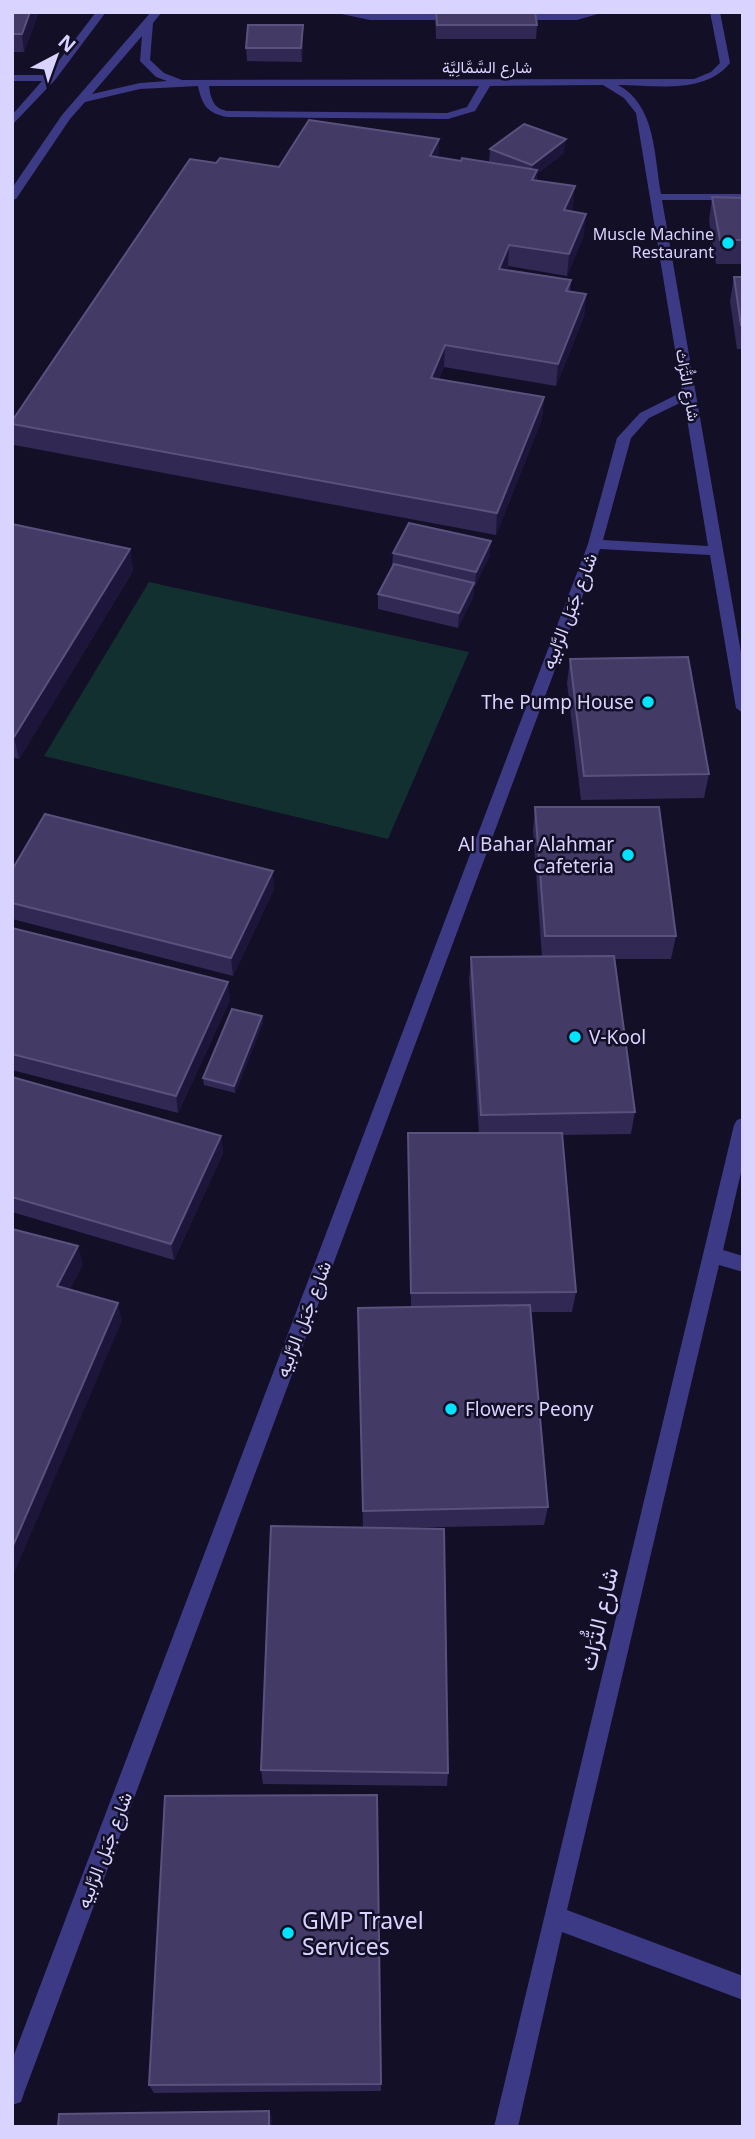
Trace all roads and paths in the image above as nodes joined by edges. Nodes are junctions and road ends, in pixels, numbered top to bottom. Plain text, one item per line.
1 (101, 12) edge
2 (157, 12) edge
3 (337, 12) edge
4 (600, 12) edge
5 (715, 12) edge
6 (435, 17) edge
7 (533, 17) edge
8 (149, 23) junction
9 (12, 78) edge
10 (51, 78) junction
11 (197, 83) junction
12 (486, 83) junction
13 (601, 83) junction
14 (82, 99) junction
15 (12, 122) edge
16 (12, 197) edge
17 (654, 197) junction
18 (743, 197) edge
19 (689, 394) junction
20 (595, 544) junction
21 (717, 551) junction
22 (743, 708) edge
23 (743, 1125) edge
24 (712, 1255) junction
25 (743, 1264) edge
26 (554, 1917) junction
27 (743, 1988) edge
28 (12, 2093) edge
29 (506, 2127) edge

1 - 10 street
2 - 8 street
3 - 6 street
4 - 7 street
5 - 13 street, شارع السَّمَّالِيَّة
8 - 11 street, شارع السَّمَّالِيَّة
8 - 14 street
9 - 10 street
10 - 15 street
11 - 12 street, شارع السَّمَّالِيَّة
11 - 12 street
11 - 14 street, شارع السَّمَّالِيَّة
12 - 13 street, شارع السَّمَّالِيَّة
13 - 17 street, شارع التُّرَاث
14 - 16 street
17 - 18 street
17 - 19 street, شارع التُّرَاث
19 - 20 street, شارع جَبَل الرَّابيه
19 - 21 street, شارع التُّرَاث
20 - 21 street, شارع جَبَل الرَّابيه
20 - 28 street, شارع جَبَل الرَّابيه
21 - 22 street, شارع التُّرَاث
23 - 24 street, شارع التُّرَاث
24 - 25 street
24 - 26 street, شارع التُّرَاث
26 - 27 street
26 - 29 street, شارع التُّرَاث

